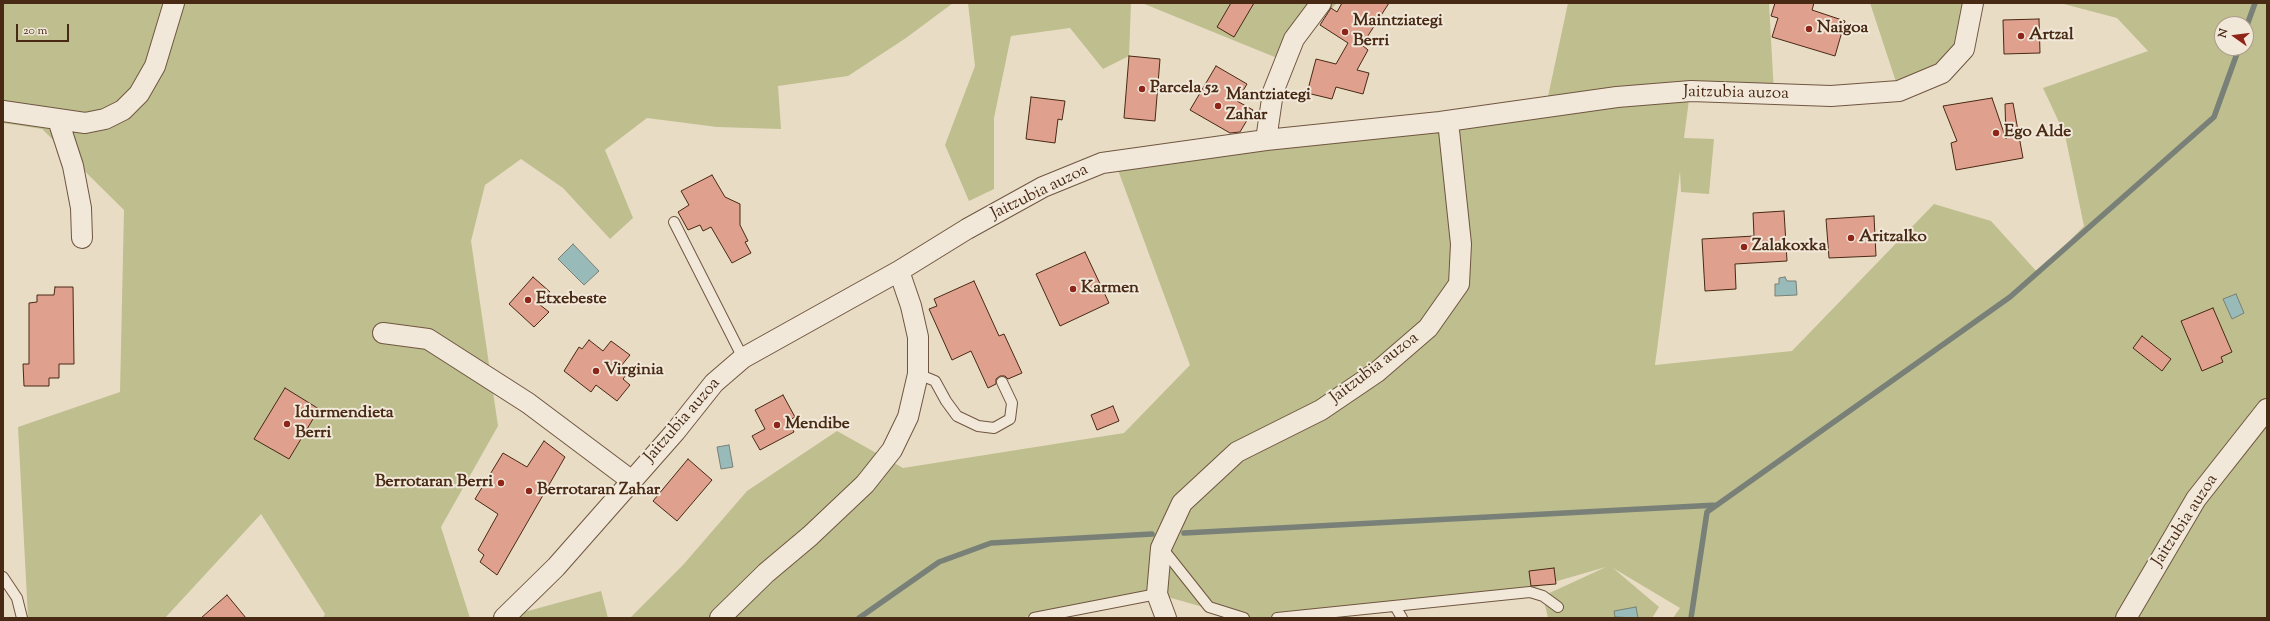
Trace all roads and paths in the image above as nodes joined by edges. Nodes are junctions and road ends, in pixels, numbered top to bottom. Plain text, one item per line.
1 (174, 3) edge
2 (1321, 3) edge
3 (1973, 3) edge
4 (3, 111) edge
5 (58, 120) junction
6 (1448, 121) junction
7 (1266, 140) junction
8 (674, 222) dead end
9 (82, 238) dead end
10 (899, 271) junction
11 (383, 333) dead end
12 (743, 358) junction
13 (918, 374) junction
14 (1002, 382) dead end
15 (2267, 408) edge
16 (632, 481) junction
17 (1161, 548) junction
18 (3, 577) edge
19 (1157, 594) junction
20 (1395, 606) junction
21 (1558, 607) dead end
22 (22, 618) edge
23 (504, 618) edge
24 (720, 618) edge
25 (1034, 618) edge
26 (1166, 618) edge
27 (1244, 618) edge
28 (1277, 618) edge
29 (1402, 618) edge
30 (2126, 618) edge

1 - 5 street
2 - 7 street
3 - 6 street, Jaitzubia auzoa
4 - 5 street
5 - 9 street
6 - 7 street, Jaitzubia auzoa
6 - 17 street, Jaitzubia auzoa
7 - 10 street, Jaitzubia auzoa
8 - 12 lane
10 - 12 street, Jaitzubia auzoa
10 - 13 street
11 - 16 street
12 - 16 street, Jaitzubia auzoa
13 - 14 lane
13 - 24 street
15 - 30 street, Jaitzubia auzoa
16 - 23 street, Jaitzubia auzoa
17 - 19 street, Jaitzubia auzoa
17 - 27 lane
18 - 22 lane
19 - 25 lane
19 - 26 street, Jaitzubia auzoa
20 - 21 lane
20 - 28 lane
20 - 29 lane

